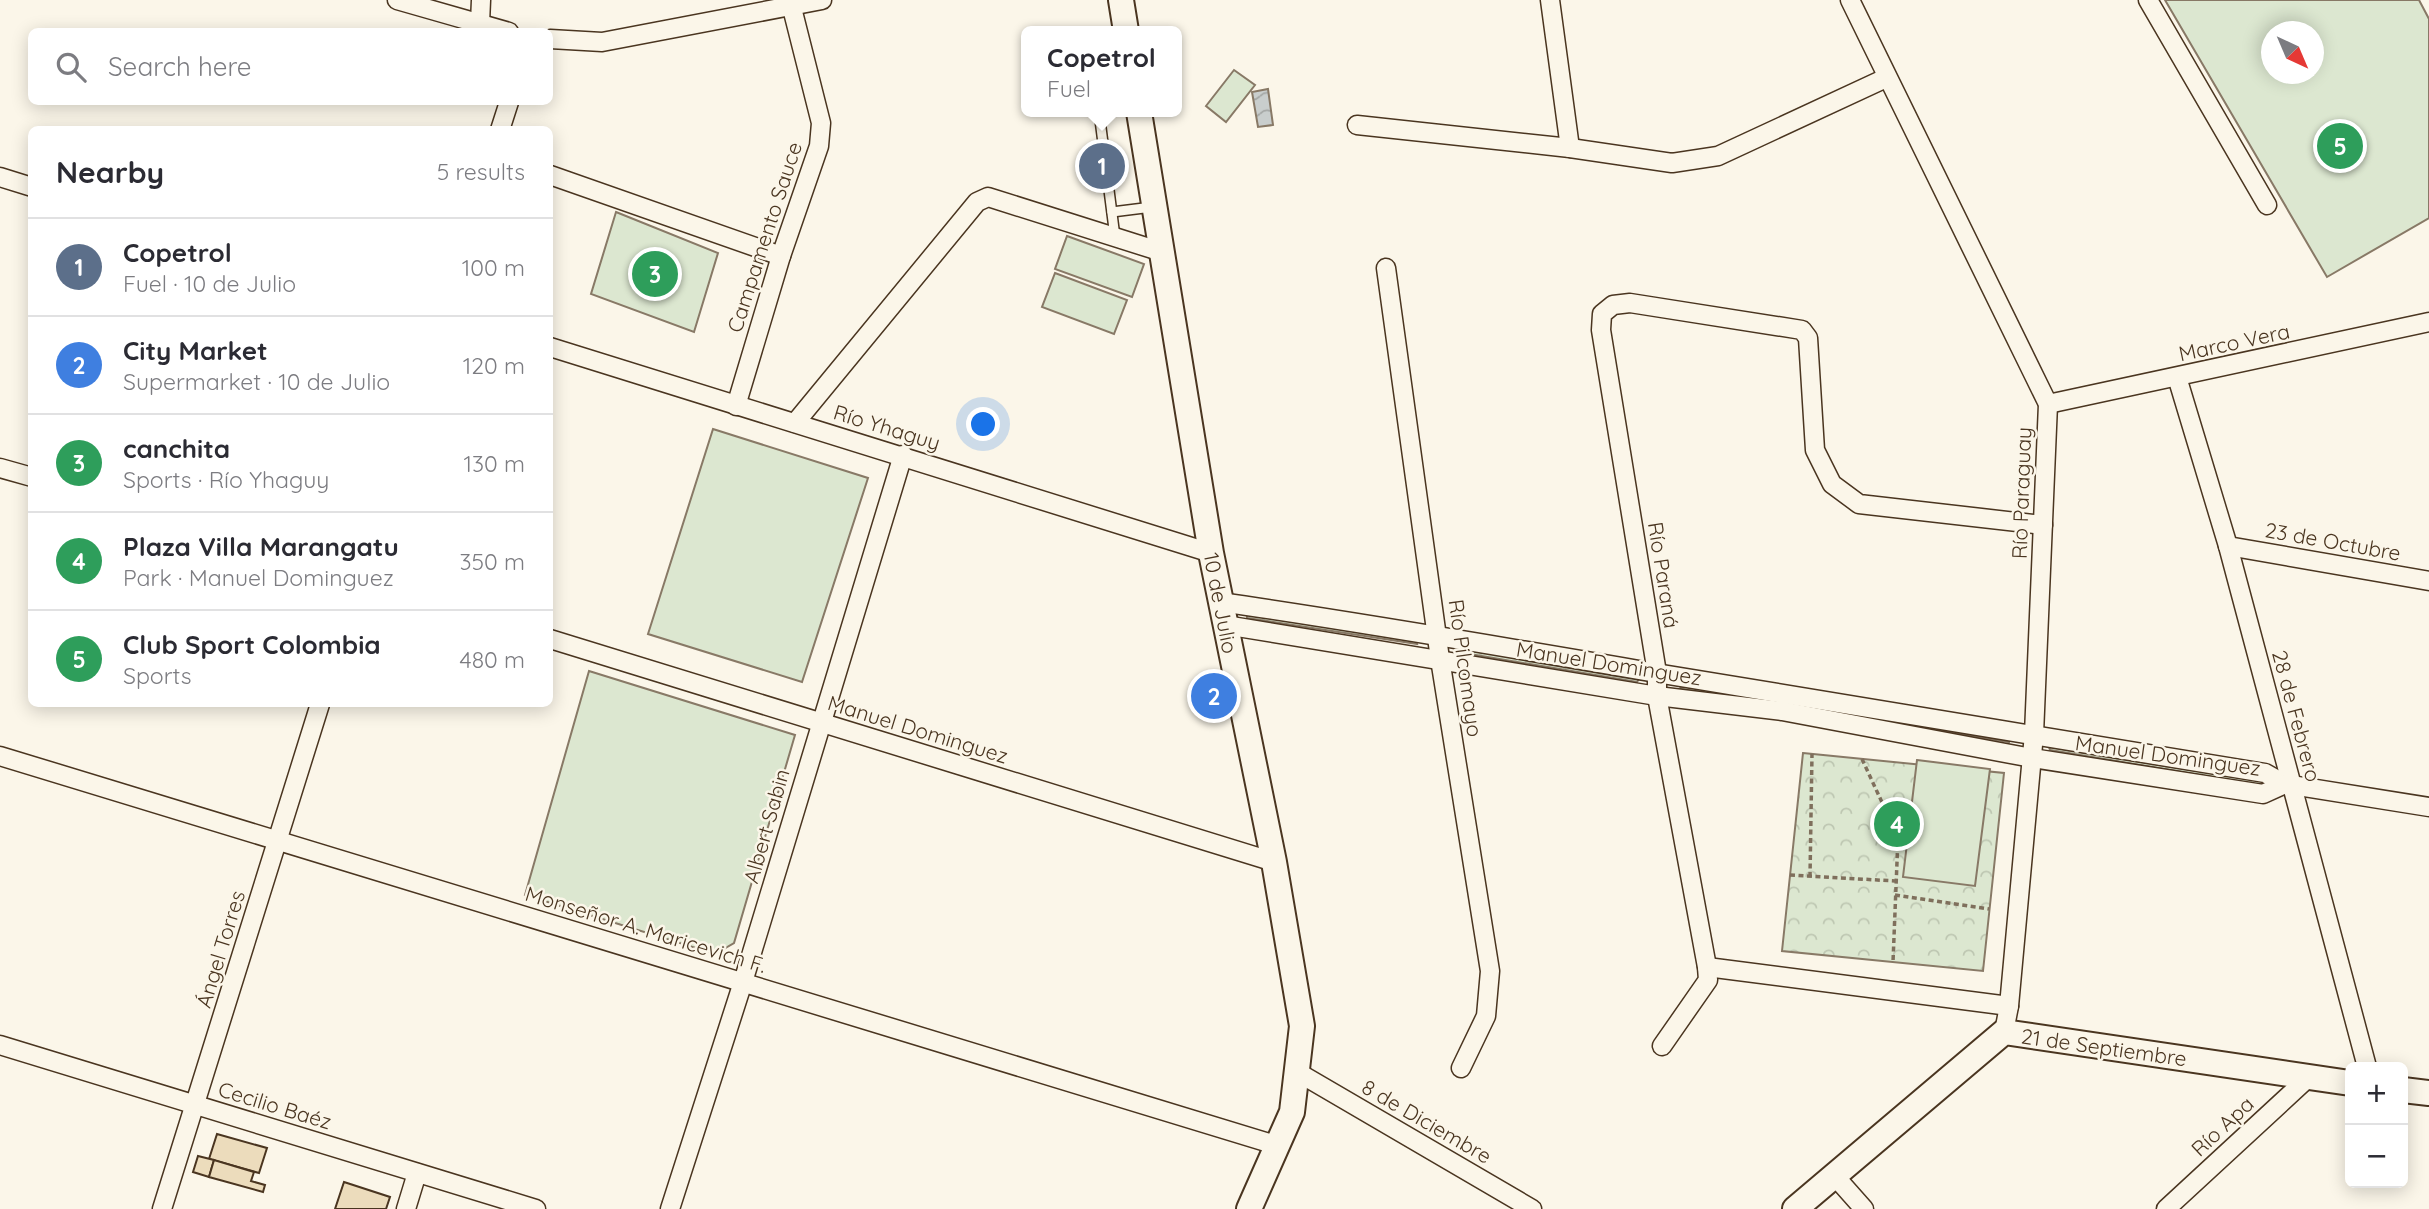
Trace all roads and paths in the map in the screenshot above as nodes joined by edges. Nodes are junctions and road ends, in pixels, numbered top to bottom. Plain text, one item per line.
1 (397, 0) edge
2 (481, 0) edge
3 (822, 0) edge
4 (1121, 0) edge
5 (1550, 0) edge
6 (1850, 0) edge
7 (2148, 0) edge
8 (790, 4) edge
9 (480, 23) junction
10 (1125, 26) edge
11 (496, 28) edge
12 (553, 39) edge
13 (1886, 78) junction
14 (508, 105) edge
15 (1100, 117) edge
16 (1140, 117) edge
17 (1357, 125) dead end
18 (501, 126) edge
19 (1570, 148) junction
20 (553, 176) edge
21 (0, 177) edge
22 (28, 186) edge
23 (2267, 205) dead end
24 (1154, 207) junction
25 (1112, 212) junction
26 (1115, 237) junction
27 (1162, 252) junction
28 (780, 256) junction
29 (1386, 268) dead end
30 (2429, 323) edge
31 (553, 348) edge
32 (2177, 377) junction
33 (2048, 404) junction
34 (736, 406) junction
35 (795, 423) junction
36 (903, 456) junction
37 (0, 468) edge
38 (28, 477) edge
39 (2043, 525) junction
40 (2228, 546) junction
41 (1211, 553) junction
42 (2429, 581) edge
43 (1222, 613) junction
44 (1438, 634) junction
45 (553, 640) edge
46 (1440, 659) junction
47 (1657, 673) junction
48 (1657, 696) junction
49 (319, 707) edge
50 (820, 722) junction
51 (2034, 734) junction
52 (1812, 754) dead end
53 (0, 755) edge
54 (2032, 758) junction
55 (1861, 759) dead end
56 (2288, 784) junction
57 (2429, 807) edge
58 (277, 842) junction
59 (1274, 862) junction
60 (1790, 875) dead end
61 (1810, 877) junction
62 (1895, 881) junction
63 (1895, 895) junction
64 (1989, 909) dead end
65 (1893, 962) dead end
66 (1707, 967) junction
67 (743, 982) junction
68 (2009, 1006) junction
69 (2004, 1032) junction
70 (0, 1045) edge
71 (1662, 1046) dead end
72 (2366, 1062) edge
73 (1461, 1068) dead end
74 (1299, 1073) junction
75 (2309, 1077) junction
76 (2345, 1082) edge
77 (2408, 1091) edge
78 (2429, 1093) edge
79 (195, 1105) junction
80 (1279, 1146) junction
81 (417, 1173) junction
82 (1833, 1174) junction
83 (163, 1209) edge
84 (406, 1209) edge
85 (536, 1209) edge
86 (670, 1209) edge
87 (1249, 1209) edge
88 (1531, 1209) edge
89 (1796, 1209) edge
90 (1864, 1209) edge
91 (2166, 1209) edge

1 - 9 street
2 - 9 street
3 - 8 street
4 - 10 main road
5 - 19 street
6 - 13 street, Río Paraguay
7 - 23 street
8 - 12 street
8 - 28 street, Campamento Sauce
9 - 11 street
13 - 19 street
13 - 33 street, Río Paraguay
14 - 18 street
15 - 25 lane
16 - 24 main road, 10 de Julio
17 - 19 street
20 - 28 street
21 - 22 street
24 - 25 lane
24 - 27 main road, 10 de Julio
25 - 26 lane
26 - 27 street
26 - 35 street
27 - 41 main road, 10 de Julio
28 - 34 street, Campamento Sauce
29 - 44 street, Río Pilcomayo
30 - 32 street, Marco Vera
31 - 34 street, Río Yhaguy
32 - 33 street, Marco Vera
32 - 40 street, 28 de Febrero
33 - 39 street, Río Paraguay
34 - 35 street, Río Yhaguy
35 - 36 street, Río Yhaguy
36 - 41 street, Río Yhaguy
36 - 50 street, Albert Sabin
37 - 38 street
39 - 47 street, Río Paraná
39 - 51 street, Río Paraguay
40 - 42 street, 23 de Octubre
40 - 56 street, 28 de Febrero
41 - 43 main road, 10 de Julio
43 - 44 street, Manuel Dominguez
43 - 46 street, Manuel Dominguez
43 - 59 main road, 10 de Julio
44 - 46 street, Río Pilcomayo
44 - 47 street, Manuel Dominguez
45 - 50 street, Manuel Dominguez
46 - 48 street, Manuel Dominguez
46 - 73 street, Río Pilcomayo
47 - 48 street, Río Paraná
47 - 51 street, Manuel Dominguez
48 - 54 street, Manuel Dominguez
48 - 66 street, Río Paraná
49 - 58 street, Ángel Torres
50 - 59 street, Manuel Dominguez
50 - 67 street, Albert Sabin
51 - 54 street, Río Paraguay
51 - 56 street, Manuel Dominguez
52 - 61 path
53 - 58 street, Monseñor A. Maricevich F.
54 - 56 street, Manuel Dominguez
54 - 68 street, Río Paraguay
55 - 62 path
56 - 57 street
56 - 72 street, 28 de Febrero
58 - 67 street, Monseñor A. Maricevich F.
58 - 79 street, Ángel Torres
59 - 74 main road, 10 de Julio
60 - 61 path
61 - 62 path
62 - 63 path
63 - 64 path
63 - 65 path
66 - 68 street, 21 de Septiembre
66 - 71 street
67 - 80 street, Monseñor A. Maricevich F.
67 - 86 street, Albert Sabin
68 - 69 street, Río Paraguay
69 - 75 main road, 21 de Septiembre
69 - 82 main road, 21 de Septiembre
70 - 79 street, Cecilio Baéz
74 - 80 main road, 10 de Julio
74 - 88 street, 8 de Diciembre
75 - 76 main road, 21 de Septiembre
75 - 91 street, Río Apa
77 - 78 main road
79 - 81 street, Cecilio Baéz
79 - 83 street, Ángel Torres
80 - 87 main road, 10 de Julio
81 - 84 street
81 - 85 street, Cecilio Baéz
82 - 89 main road, 21 de Septiembre
82 - 90 street

